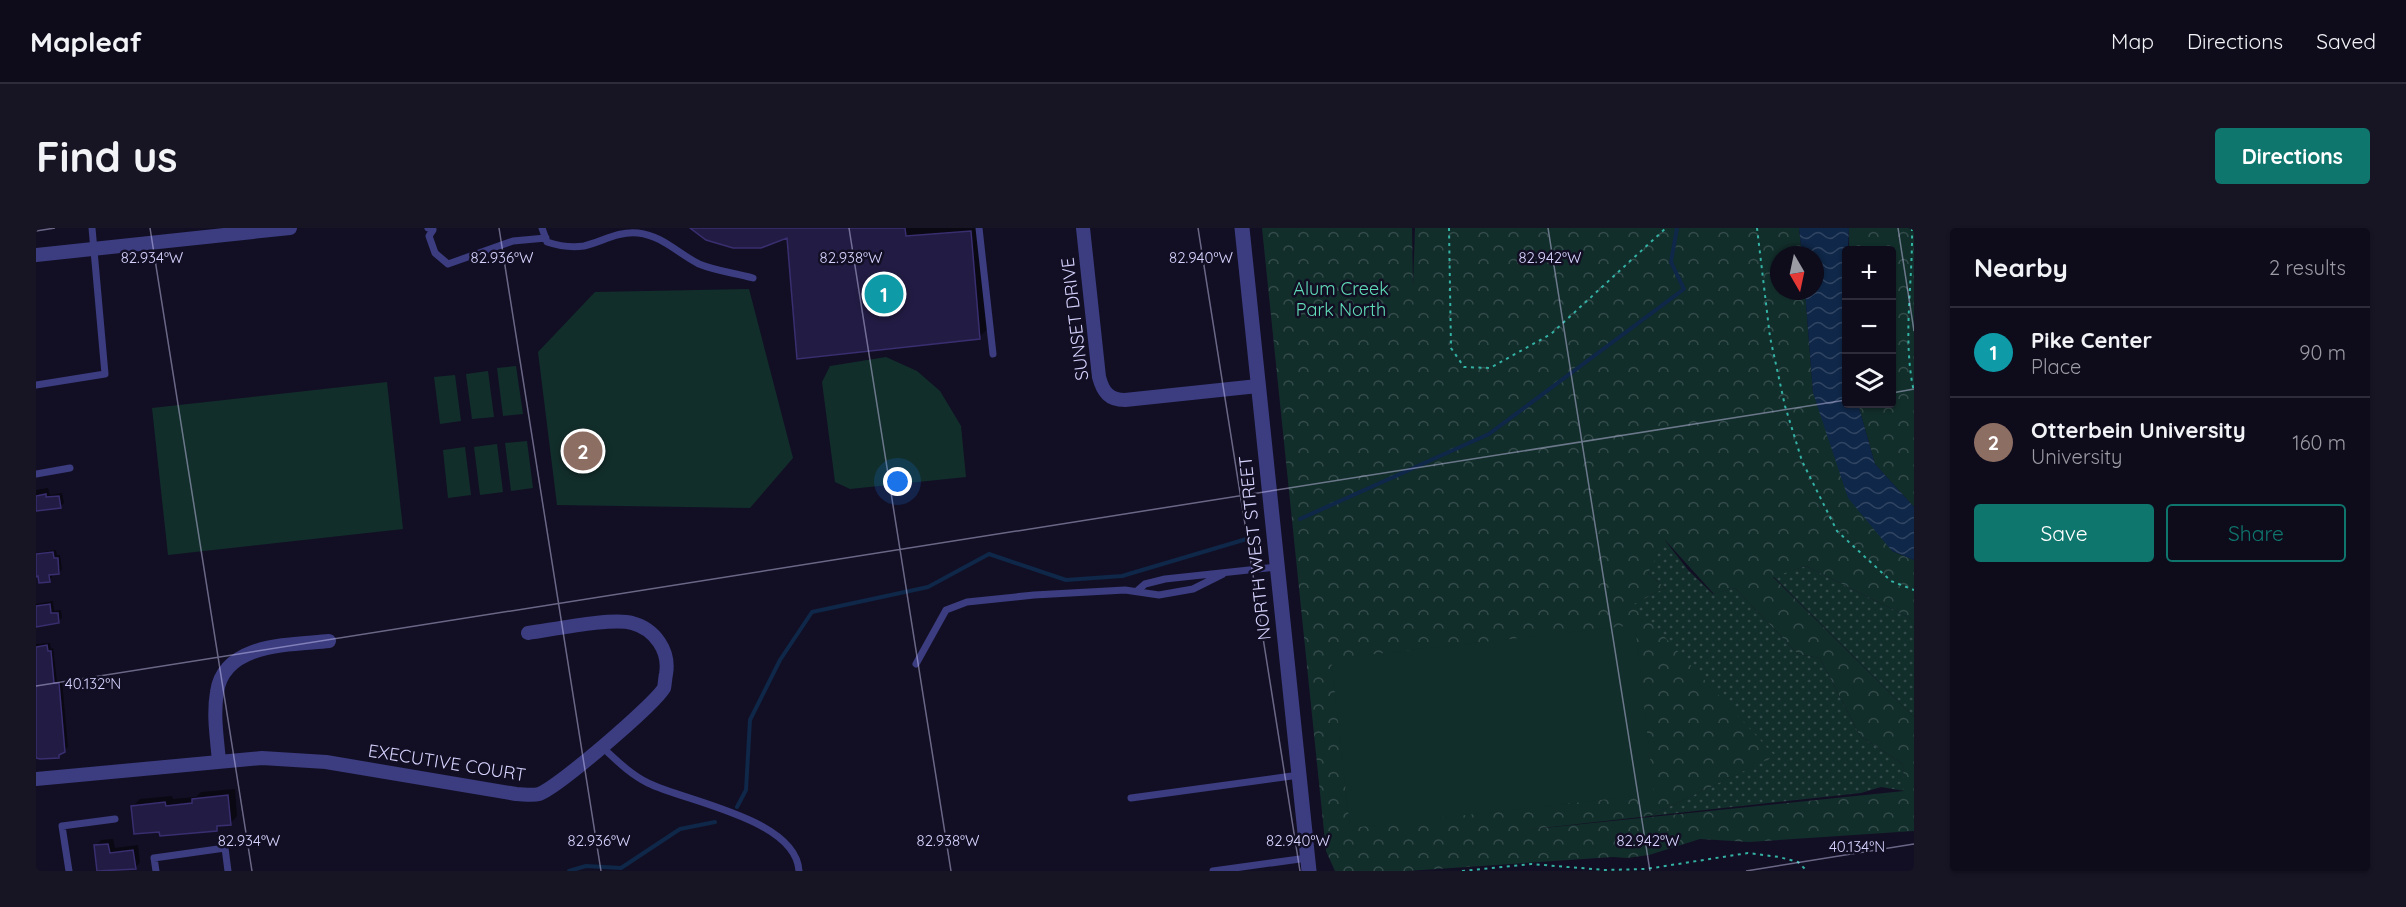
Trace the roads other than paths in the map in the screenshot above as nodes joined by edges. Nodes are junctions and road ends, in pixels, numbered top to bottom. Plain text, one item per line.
1 (92, 228) edge
2 (290, 228) edge
3 (542, 228) edge
4 (658, 228) edge
5 (979, 228) edge
6 (1083, 228) edge
7 (1242, 228) edge
8 (433, 229) edge
9 (657, 237) junction
10 (546, 238) junction
11 (95, 248) junction
12 (36, 255) edge
13 (753, 278) dead end
14 (993, 354) dead end
15 (36, 385) edge
16 (1258, 386) junction
17 (70, 468) dead end
18 (36, 474) edge
19 (1277, 567) junction
20 (1223, 574) junction
21 (1137, 591) junction
22 (528, 633) dead end
23 (329, 641) dead end
24 (916, 664) dead end
25 (601, 746) junction
26 (219, 761) junction
27 (1299, 775) junction
28 (36, 779) edge
29 (1131, 798) dead end
30 (115, 819) dead end
31 (1308, 864) edge
32 (1260, 868) edge
33 (69, 871) edge
34 (156, 871) edge
35 (228, 871) edge
36 (799, 871) edge
37 (1213, 871) edge

1 - 11 lane
2 - 11 street
3 - 10 lane
4 - 9 lane
5 - 14 lane
6 - 16 street, SUNSET DRIVE
7 - 16 street, NORTH WEST STREET
8 - 10 lane
9 - 10 lane
9 - 13 lane
11 - 12 street
11 - 15 lane
16 - 19 street, NORTH WEST STREET
17 - 18 lane
19 - 20 lane
19 - 27 street, NORTH WEST STREET
20 - 21 lane
20 - 21 lane
21 - 24 lane
22 - 25 street, EXECUTIVE COURT
23 - 26 street
25 - 26 street, EXECUTIVE COURT
25 - 36 lane
26 - 28 street, EXECUTIVE COURT
27 - 29 lane
27 - 31 street, NORTH WEST STREET
30 - 33 lane
31 - 32 lane
32 - 37 lane
34 - 35 lane

